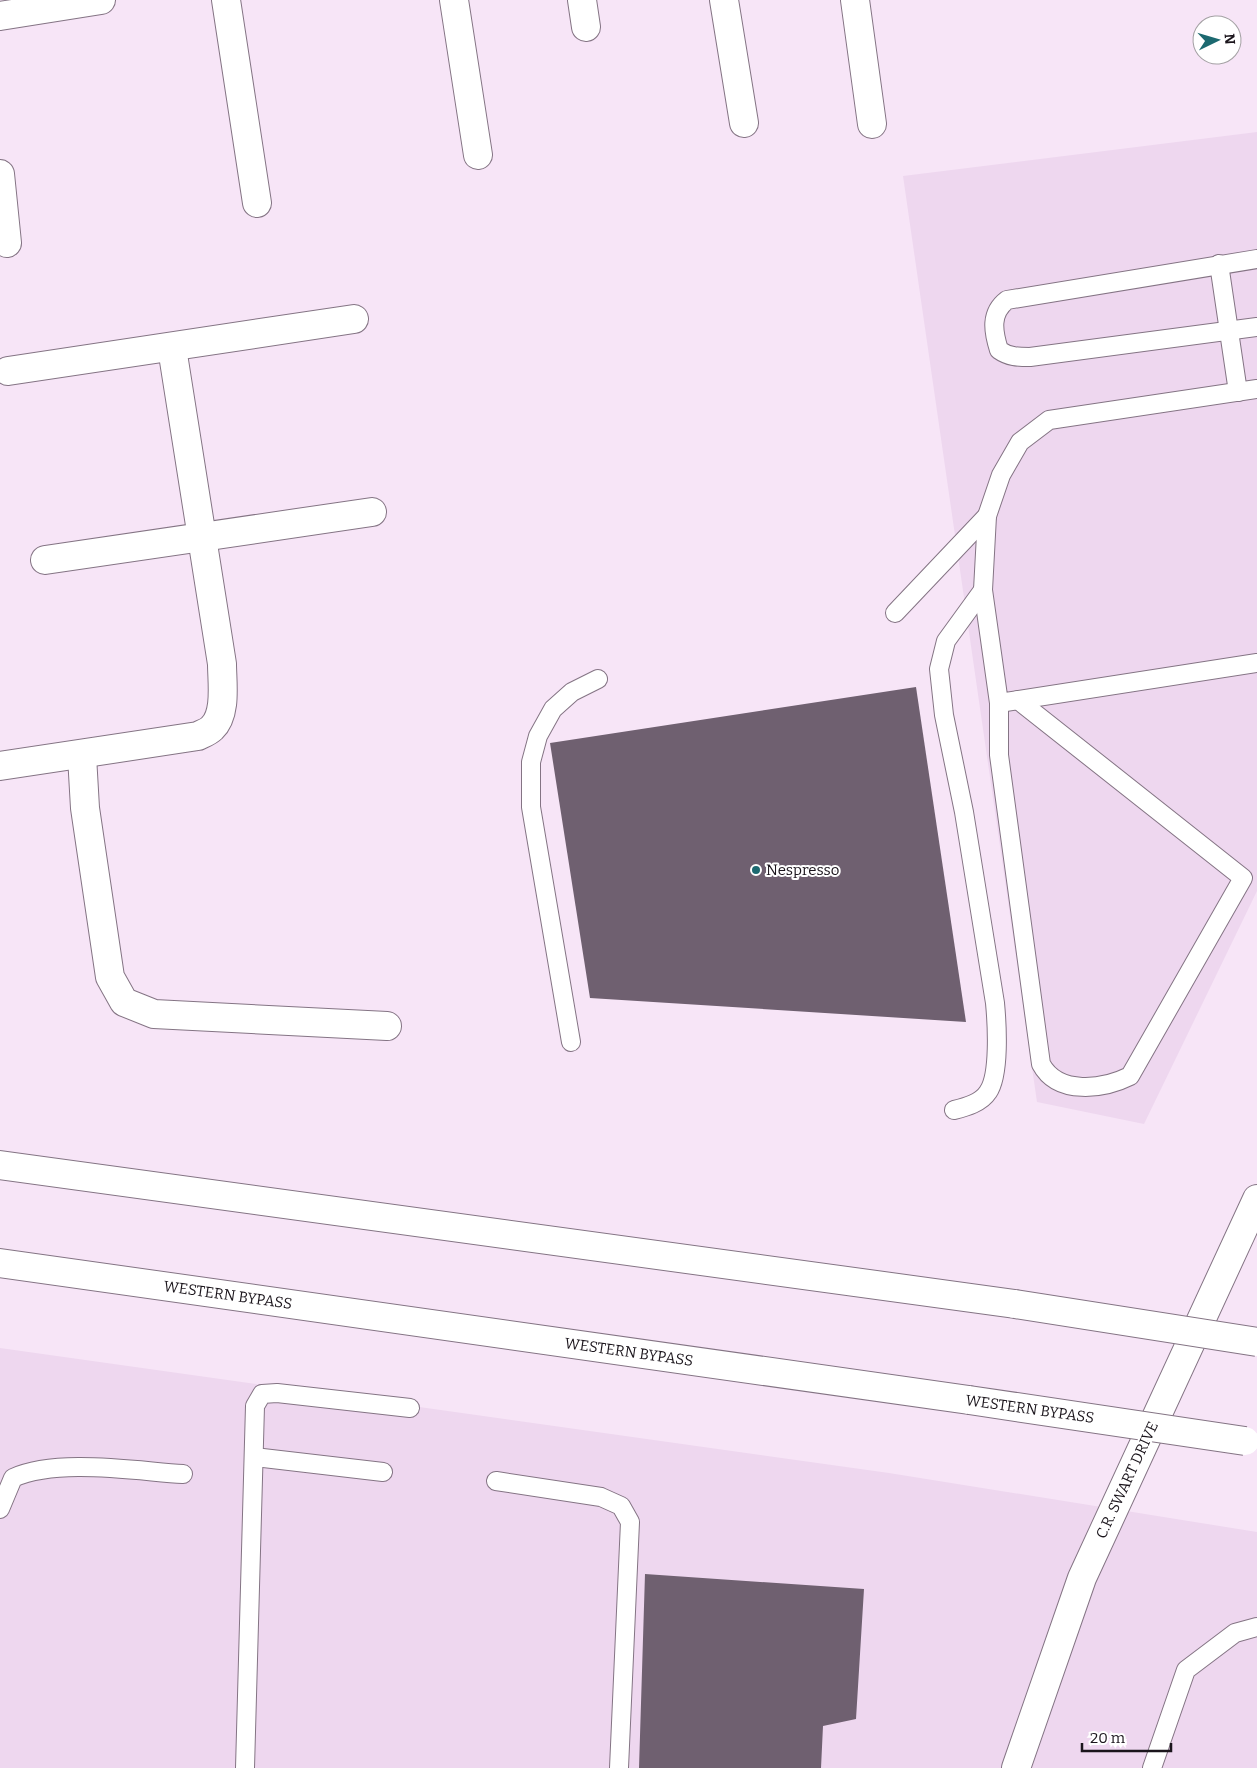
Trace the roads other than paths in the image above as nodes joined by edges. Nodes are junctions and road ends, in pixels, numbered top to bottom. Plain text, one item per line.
1 (100, 0) edge
2 (226, 0) edge
3 (454, 0) edge
4 (582, 0) edge
5 (724, 0) edge
6 (855, 0) edge
7 (0, 16) edge
8 (586, 27) dead end
9 (744, 123) dead end
10 (872, 124) dead end
11 (478, 155) dead end
12 (0, 174) edge
13 (257, 203) dead end
14 (7, 243) dead end
15 (1257, 258) edge
16 (1219, 264) junction
17 (354, 319) dead end
18 (1257, 328) edge
19 (1229, 331) junction
20 (172, 348) junction
21 (8, 371) dead end
22 (1257, 389) edge
23 (1238, 392) junction
24 (372, 512) dead end
25 (987, 516) junction
26 (200, 538) junction
27 (45, 560) dead end
28 (984, 590) junction
29 (895, 613) dead end
30 (1257, 664) edge
31 (598, 679) dead end
32 (1018, 700) junction
33 (999, 703) junction
34 (82, 756) junction
35 (0, 766) edge
36 (387, 1026) dead end
37 (572, 1042) dead end
38 (954, 1110) dead end
39 (0, 1165) edge
40 (1257, 1199) edge
41 (0, 1263) edge
42 (1257, 1342) edge
43 (410, 1408) dead end
44 (1251, 1441) edge
45 (254, 1457) junction
46 (383, 1472) dead end
47 (183, 1474) dead end
48 (496, 1481) dead end
49 (0, 1510) edge
50 (1257, 1627) edge
51 (245, 1768) edge
52 (619, 1768) edge
53 (1016, 1768) edge
54 (1152, 1768) edge

1 - 7 main road
2 - 13 main road
3 - 11 main road
4 - 8 main road
5 - 9 main road
6 - 10 main road
12 - 14 main road
15 - 16 lane
16 - 19 lane
16 - 19 lane
17 - 20 main road
18 - 19 lane
19 - 23 lane
20 - 21 main road
20 - 26 main road
22 - 23 lane
23 - 25 lane
24 - 26 main road
25 - 28 lane
25 - 29 lane
26 - 27 main road
26 - 34 main road
28 - 33 lane
28 - 38 lane
30 - 32 lane
31 - 37 lane
32 - 33 lane
32 - 33 lane
34 - 35 main road
34 - 36 main road
39 - 42 main road, bridge
40 - 53 main road, C.R. SWART DRIVE
41 - 44 main road, WESTERN BYPASS, bridge
43 - 45 lane
45 - 46 lane
45 - 51 lane
47 - 49 lane
48 - 52 lane
50 - 54 lane

